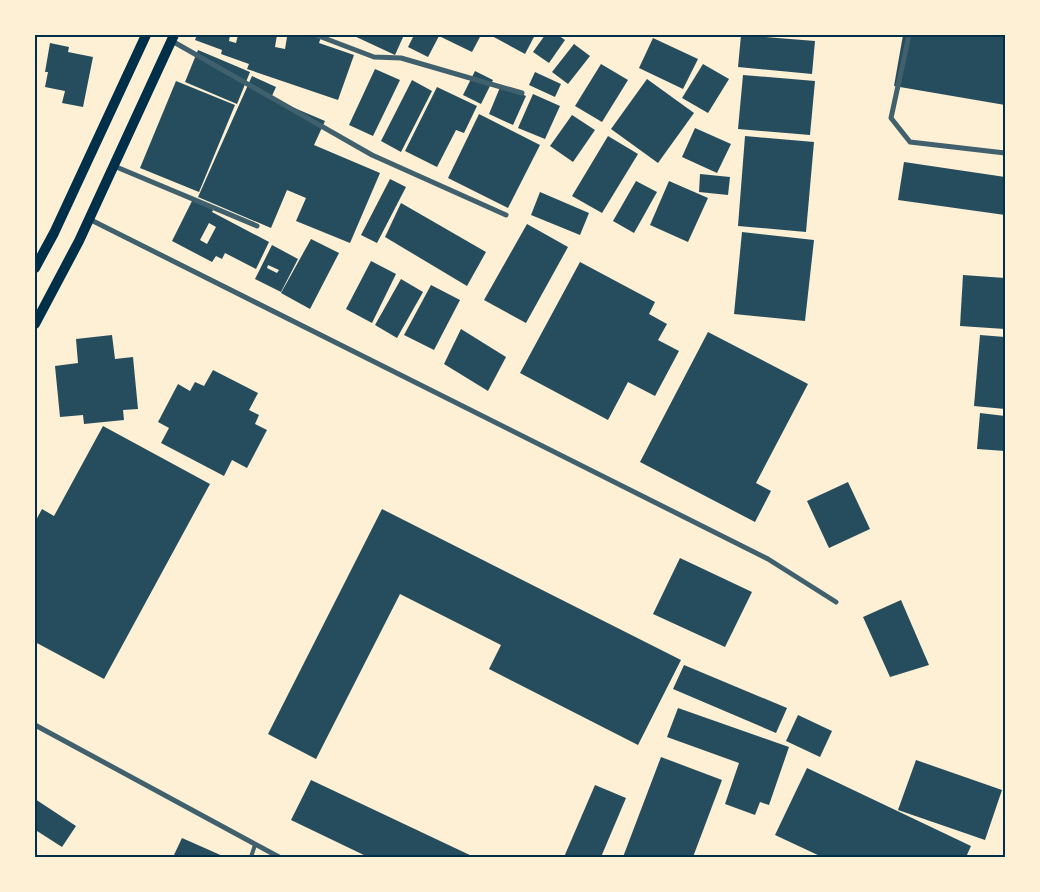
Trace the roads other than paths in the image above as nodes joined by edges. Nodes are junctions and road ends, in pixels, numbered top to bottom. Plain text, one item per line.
1 (146, 35) edge
2 (316, 35) edge
3 (908, 35) edge
4 (172, 38) edge
5 (522, 93) dead end
6 (1005, 153) edge
7 (114, 166) junction
8 (506, 215) dead end
9 (89, 219) junction
10 (257, 226) dead end
11 (35, 268) edge
12 (35, 324) edge
13 (836, 602) dead end
14 (35, 725) edge
15 (255, 845) junction
16 (251, 857) edge
17 (279, 857) edge

1 - 11 main road
2 - 5 street
3 - 6 street
4 - 7 main road
4 - 8 street
7 - 9 main road
7 - 10 street
9 - 12 main road
9 - 13 street
14 - 15 street
15 - 16 lane
15 - 17 street

